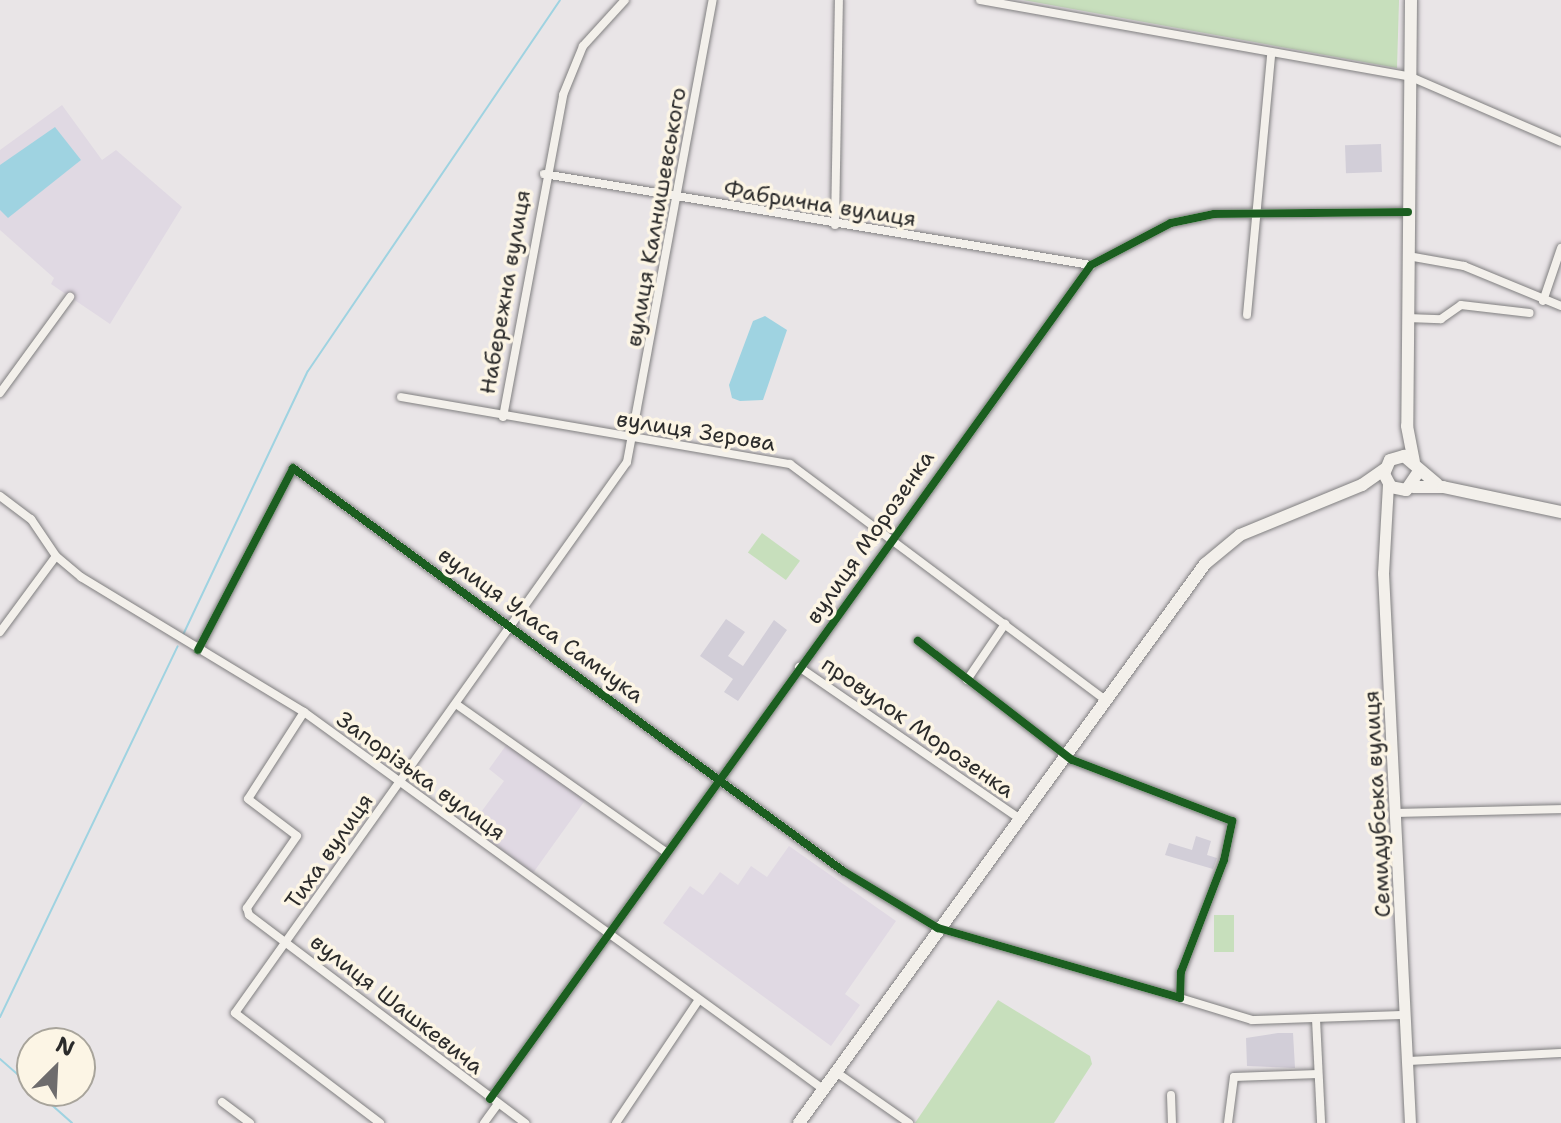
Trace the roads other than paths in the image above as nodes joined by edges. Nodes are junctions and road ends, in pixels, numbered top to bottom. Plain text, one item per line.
1 (625, 0) edge
2 (713, 0) edge
3 (839, 0) edge
4 (980, 0) edge
5 (1411, 0) edge
6 (1271, 55) junction
7 (1411, 77) junction
8 (1561, 142) edge
9 (544, 174) junction
10 (677, 198) junction
11 (1408, 212) junction
12 (1256, 213) junction
13 (835, 225) junction
14 (1561, 248) edge
15 (1408, 256) junction
16 (1091, 265) junction
17 (70, 297) dead end
18 (1543, 301) junction
19 (1561, 306) edge
20 (1530, 313) dead end
21 (1247, 315) dead end
22 (1407, 318) junction
23 (0, 393) edge
24 (401, 397) dead end
25 (503, 417) junction
26 (1407, 426) junction
27 (636, 441) junction
28 (1393, 458) junction
29 (1416, 466) junction
30 (1385, 469) junction
31 (1388, 484) junction
32 (1362, 485) junction
33 (1409, 488) junction
34 (1449, 488) junction
35 (0, 496) edge
36 (1389, 509) junction
37 (1561, 512) edge
38 (890, 539) junction
39 (56, 556) junction
40 (3, 621) edge
41 (1005, 624) junction
42 (510, 626) junction
43 (0, 632) edge
44 (918, 641) dead end
45 (198, 650) junction
46 (799, 667) junction
47 (967, 680) junction
48 (1103, 698) junction
49 (456, 704) junction
50 (304, 712) junction
51 (1064, 754) junction
52 (723, 778) junction
53 (398, 782) junction
54 (1561, 809) edge
55 (1399, 813) junction
56 (1017, 817) junction
57 (667, 853) junction
58 (938, 928) junction
59 (610, 937) junction
60 (287, 942) junction
61 (1180, 998) junction
62 (698, 1001) junction
63 (1405, 1015) junction
64 (1316, 1019) junction
65 (1561, 1053) edge
66 (1408, 1061) junction
67 (836, 1072) junction
68 (1318, 1074) junction
69 (823, 1089) junction
70 (1171, 1095) dead end
71 (494, 1101) junction
72 (222, 1102) dead end
73 (250, 1123) edge
74 (380, 1123) edge
75 (484, 1123) edge
76 (525, 1123) edge
77 (616, 1123) edge
78 (799, 1123) edge
79 (909, 1123) edge
80 (1172, 1123) edge
81 (1228, 1123) edge
82 (1321, 1123) edge
83 (1410, 1123) edge

1 - 9 street, Набережна вулиця
2 - 10 street, вулиця Калнишевського
3 - 13 street
4 - 6 street
5 - 7 main road
6 - 7 street
6 - 12 street
7 - 8 street
7 - 11 main road
9 - 10 street, Фабрична вулиця
9 - 25 street, Набережна вулиця
10 - 13 street, Фабрична вулиця
10 - 27 street, вулиця Калнишевського
11 - 12 street, вулиця Морозенка
11 - 15 main road
12 - 16 street, вулиця Морозенка
12 - 21 street
13 - 16 street, Фабрична вулиця
14 - 18 street
15 - 18 street
15 - 22 main road
16 - 38 street, вулиця Морозенка
17 - 23 street
18 - 19 street
20 - 22 street
22 - 26 main road
24 - 25 street, вулиця Зерова
25 - 27 street, вулиця Зерова
26 - 28 main road
26 - 29 main road
27 - 38 street, вулиця Зерова
27 - 42 street, Тиха вулиця
28 - 29 main road
28 - 30 main road
29 - 33 main road
29 - 34 main road
30 - 31 main road
30 - 32 main road
31 - 32 main road
31 - 33 main road
31 - 36 street, Семидубська вулиця
32 - 48 main road
33 - 34 main road
33 - 36 street
34 - 37 main road
35 - 39 street, Запорізька вулиця
36 - 55 street, Семидубська вулиця
38 - 41 street, вулиця Зерова
38 - 46 street, вулиця Морозенка
39 - 40 street
39 - 45 street, Запорізька вулиця
40 - 43 street
41 - 47 street
41 - 48 street, вулиця Зерова
42 - 45 street, вулиця Уласа Самчука
42 - 49 street, Тиха вулиця
42 - 52 street, вулиця Уласа Самчука
44 - 47 street
45 - 50 street, Запорізька вулиця
46 - 52 street, вулиця Морозенка
46 - 56 street, провулок Морозенка
47 - 51 street
48 - 51 main road
49 - 53 street, Тиха вулиця
49 - 57 street
50 - 53 street, Запорізька вулиця
50 - 60 street, вулиця Шашкевича
51 - 56 main road
51 - 61 street
52 - 57 street, вулиця Морозенка
52 - 58 street, вулиця Уласа Самчука
53 - 59 street, Запорізька вулиця
53 - 60 street, Тиха вулиця
54 - 55 street
55 - 63 street, Семидубська вулиця
56 - 58 main road
57 - 59 street, вулиця Морозенка
58 - 61 street, вулиця Уласа Самчука
58 - 67 main road
59 - 62 street, Запорізька вулиця
59 - 71 street, вулиця Морозенка
60 - 71 street, вулиця Шашкевича
60 - 74 street, Тиха вулиця
61 - 64 street, вулиця Уласа Самчука
62 - 69 street, Запорізька вулиця
62 - 77 street
63 - 64 street, вулиця Уласа Самчука
63 - 66 street, Семидубська вулиця
64 - 68 street
65 - 66 street
66 - 83 street, Семидубська вулиця
67 - 69 main road
67 - 79 street
68 - 81 street
68 - 82 street
69 - 78 main road
70 - 80 street
71 - 75 street, вулиця Морозенка
71 - 76 street, вулиця Шашкевича
72 - 73 street

